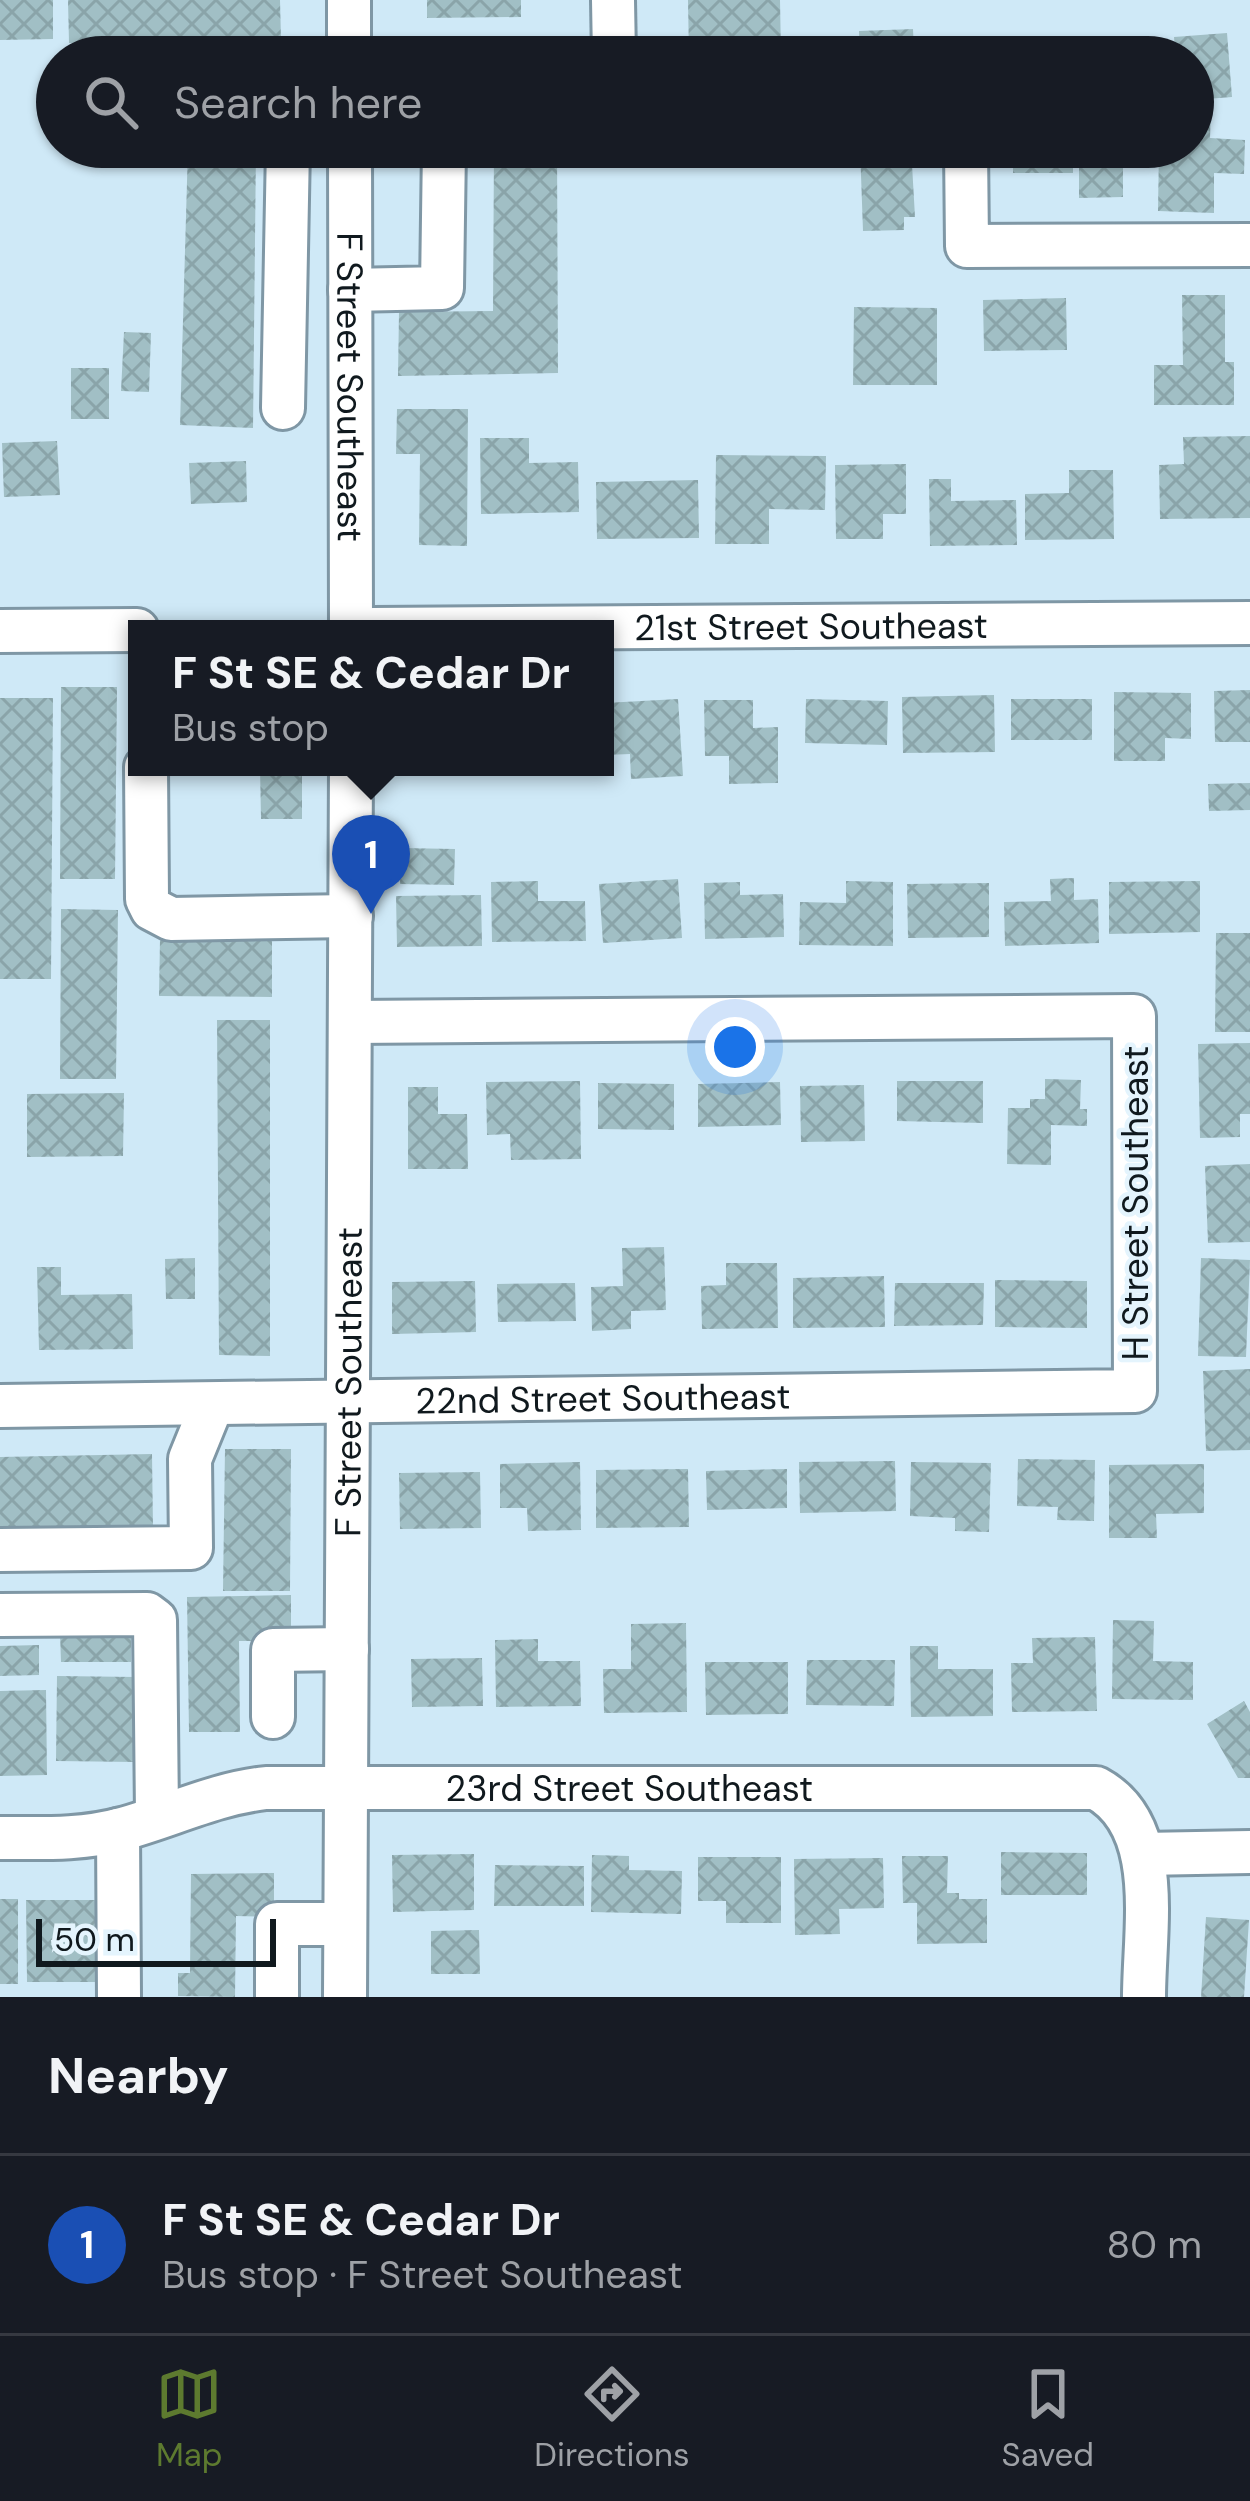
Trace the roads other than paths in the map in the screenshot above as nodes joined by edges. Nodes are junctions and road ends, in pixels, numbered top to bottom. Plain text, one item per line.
1 (350, 0) edge
2 (613, 0) edge
3 (350, 36) edge
4 (614, 36) edge
5 (288, 168) edge
6 (350, 168) edge
7 (444, 168) edge
8 (967, 168) edge
9 (1250, 245) edge
10 (350, 290) junction
11 (283, 408) dead end
12 (351, 620) edge
13 (1250, 623) edge
14 (614, 627) edge
15 (128, 630) edge
16 (0, 631) edge
17 (146, 776) edge
18 (351, 776) edge
19 (351, 916) junction
20 (352, 1022) junction
21 (1136, 1391) joint
22 (212, 1405) junction
23 (350, 1405) junction
24 (0, 1406) edge
25 (0, 1550) edge
26 (0, 1615) edge
27 (346, 1648) junction
28 (273, 1718) dead end
29 (344, 1787) junction
30 (147, 1820) junction
31 (0, 1838) edge
32 (1250, 1852) edge
33 (1143, 1854) junction
34 (345, 1924) junction
35 (119, 1997) edge
36 (277, 1997) edge
37 (346, 1997) edge
38 (1144, 1997) edge

1 - 3 street
2 - 4 street
5 - 11 street
6 - 10 street, F Street Southeast
7 - 10 street
8 - 9 street
10 - 12 street, F Street Southeast
13 - 14 street, 21st Street Southeast
15 - 16 street
17 - 19 street
18 - 19 street, F Street Southeast
19 - 20 street, F Street Southeast
20 - 21 street, H Street Southeast
20 - 23 street, F Street Southeast
21 - 23 street, 22nd Street Southeast
22 - 23 street, 22nd Street Southeast
22 - 24 street, 22nd Street Southeast
22 - 25 street
23 - 27 street, F Street Southeast
26 - 30 street
27 - 28 street
27 - 29 street, F Street Southeast
29 - 30 street, 23rd Street Southeast
29 - 33 street, 23rd Street Southeast
29 - 34 street, F Street Southeast
30 - 31 street, 23rd Street Southeast
30 - 35 street
32 - 33 street
33 - 38 street
34 - 36 street
34 - 37 street, F Street Southeast

